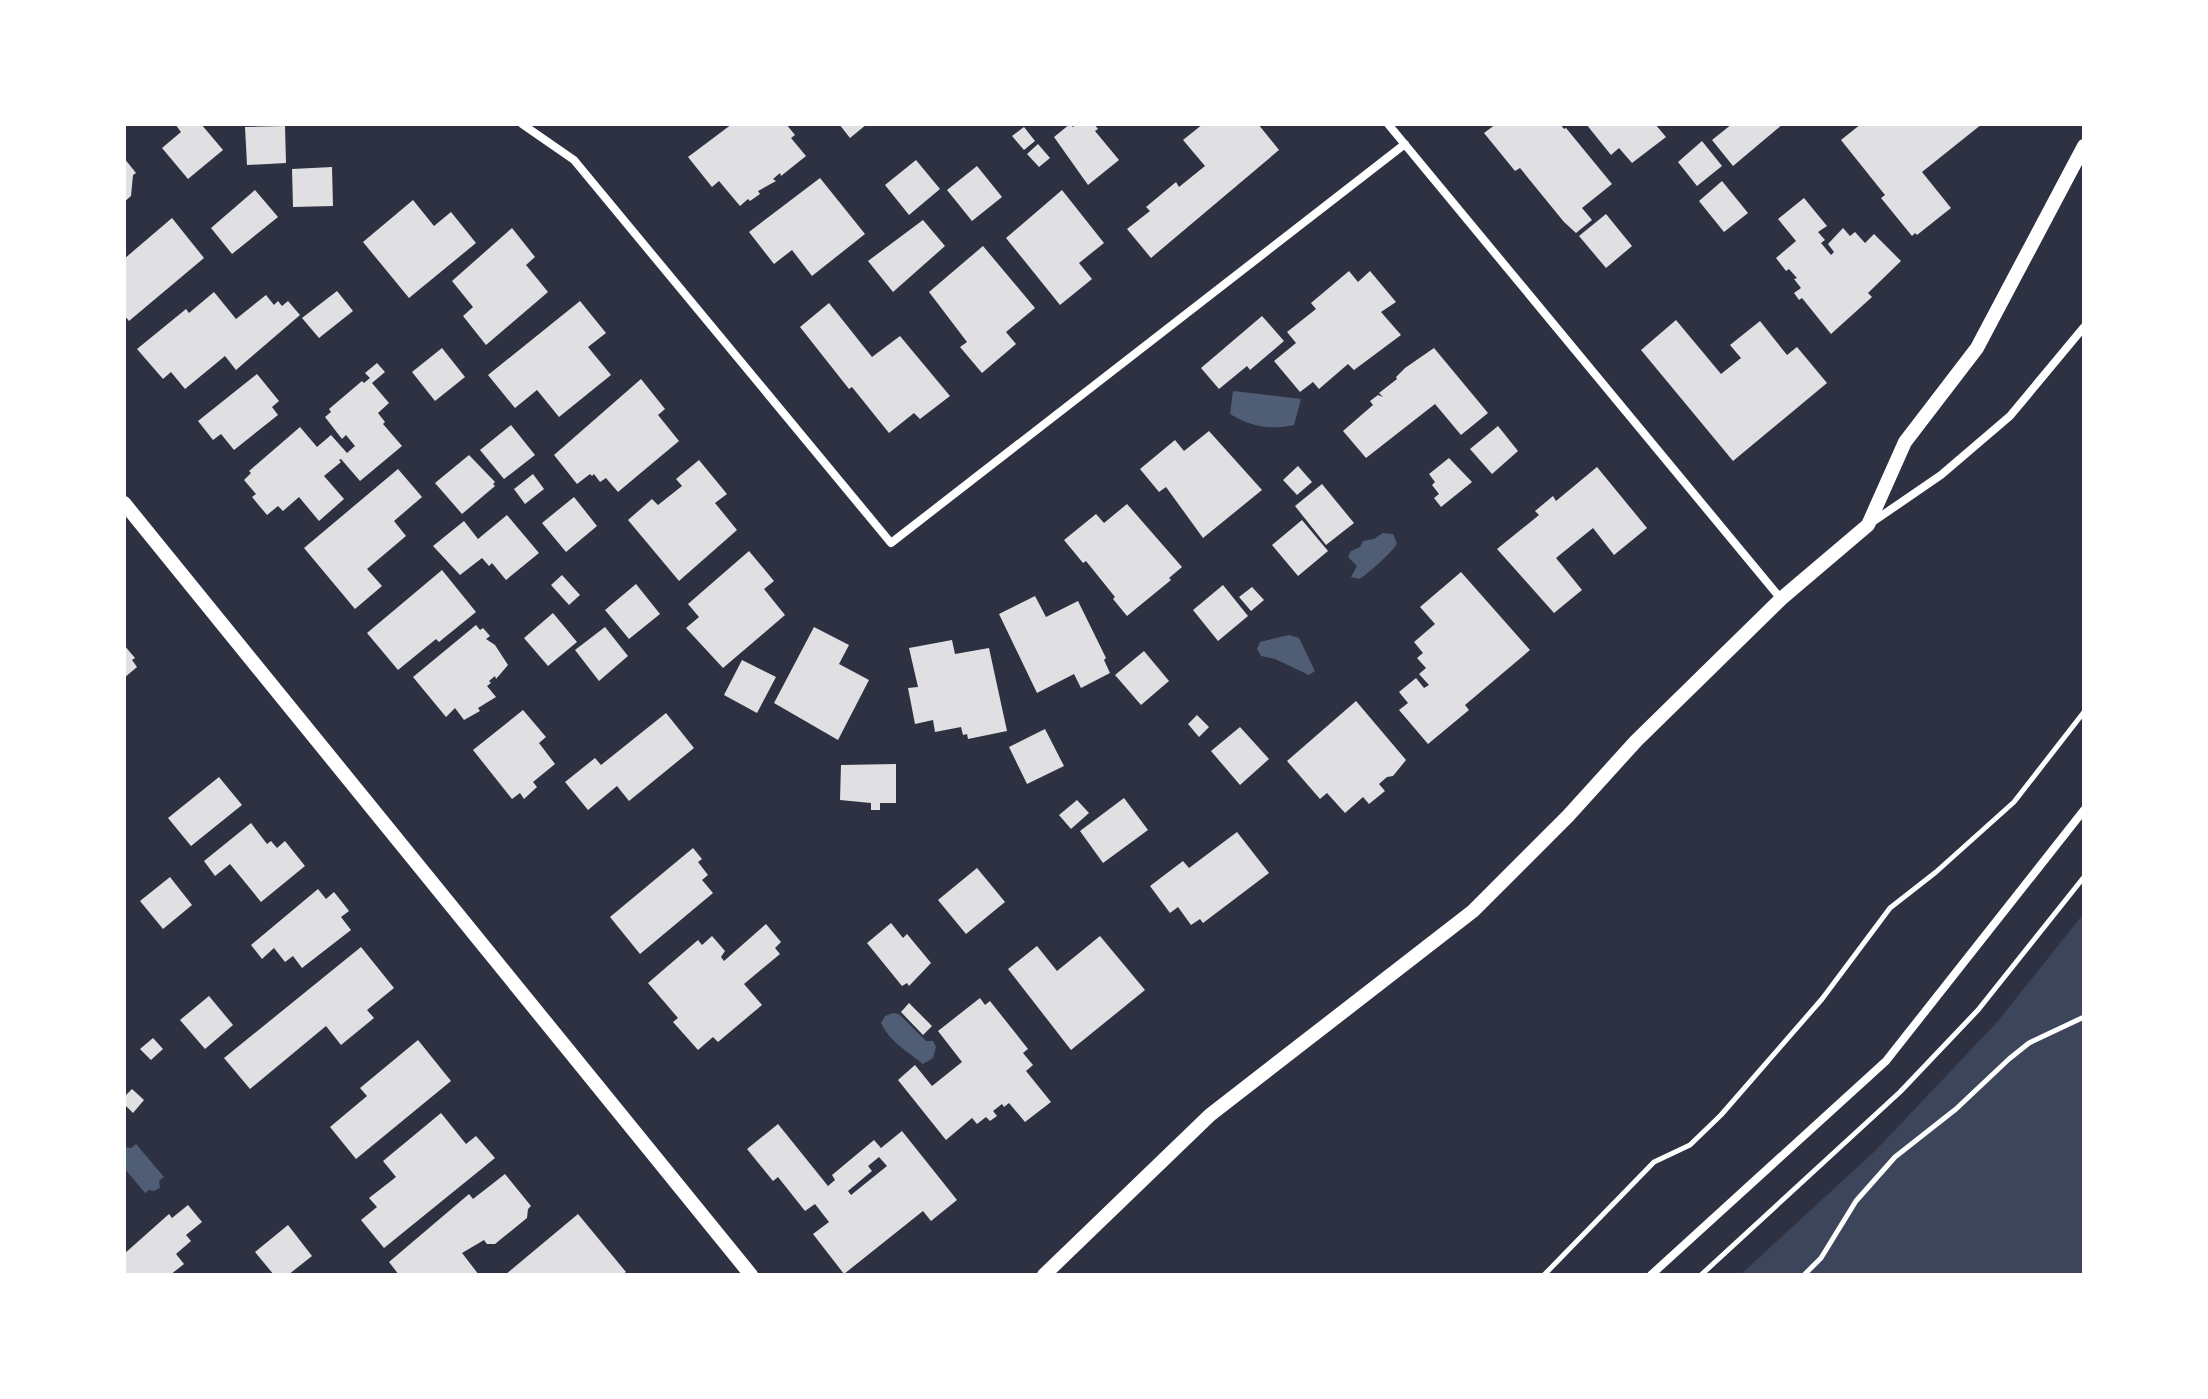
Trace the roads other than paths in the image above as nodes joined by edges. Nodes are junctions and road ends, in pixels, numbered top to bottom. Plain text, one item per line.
1 (522, 124) edge
2 (1388, 124) edge
3 (1405, 144) junction
4 (2084, 146) edge
5 (2084, 327) edge
6 (124, 503) edge
7 (1868, 525) junction
8 (1781, 599) junction
9 (2084, 810) edge
10 (751, 1275) edge
11 (1044, 1275) edge
12 (1651, 1275) edge

1 - 3 street
2 - 3 street
3 - 8 street
4 - 7 street
5 - 7 street
6 - 10 street
7 - 8 street
8 - 11 street
9 - 12 street

